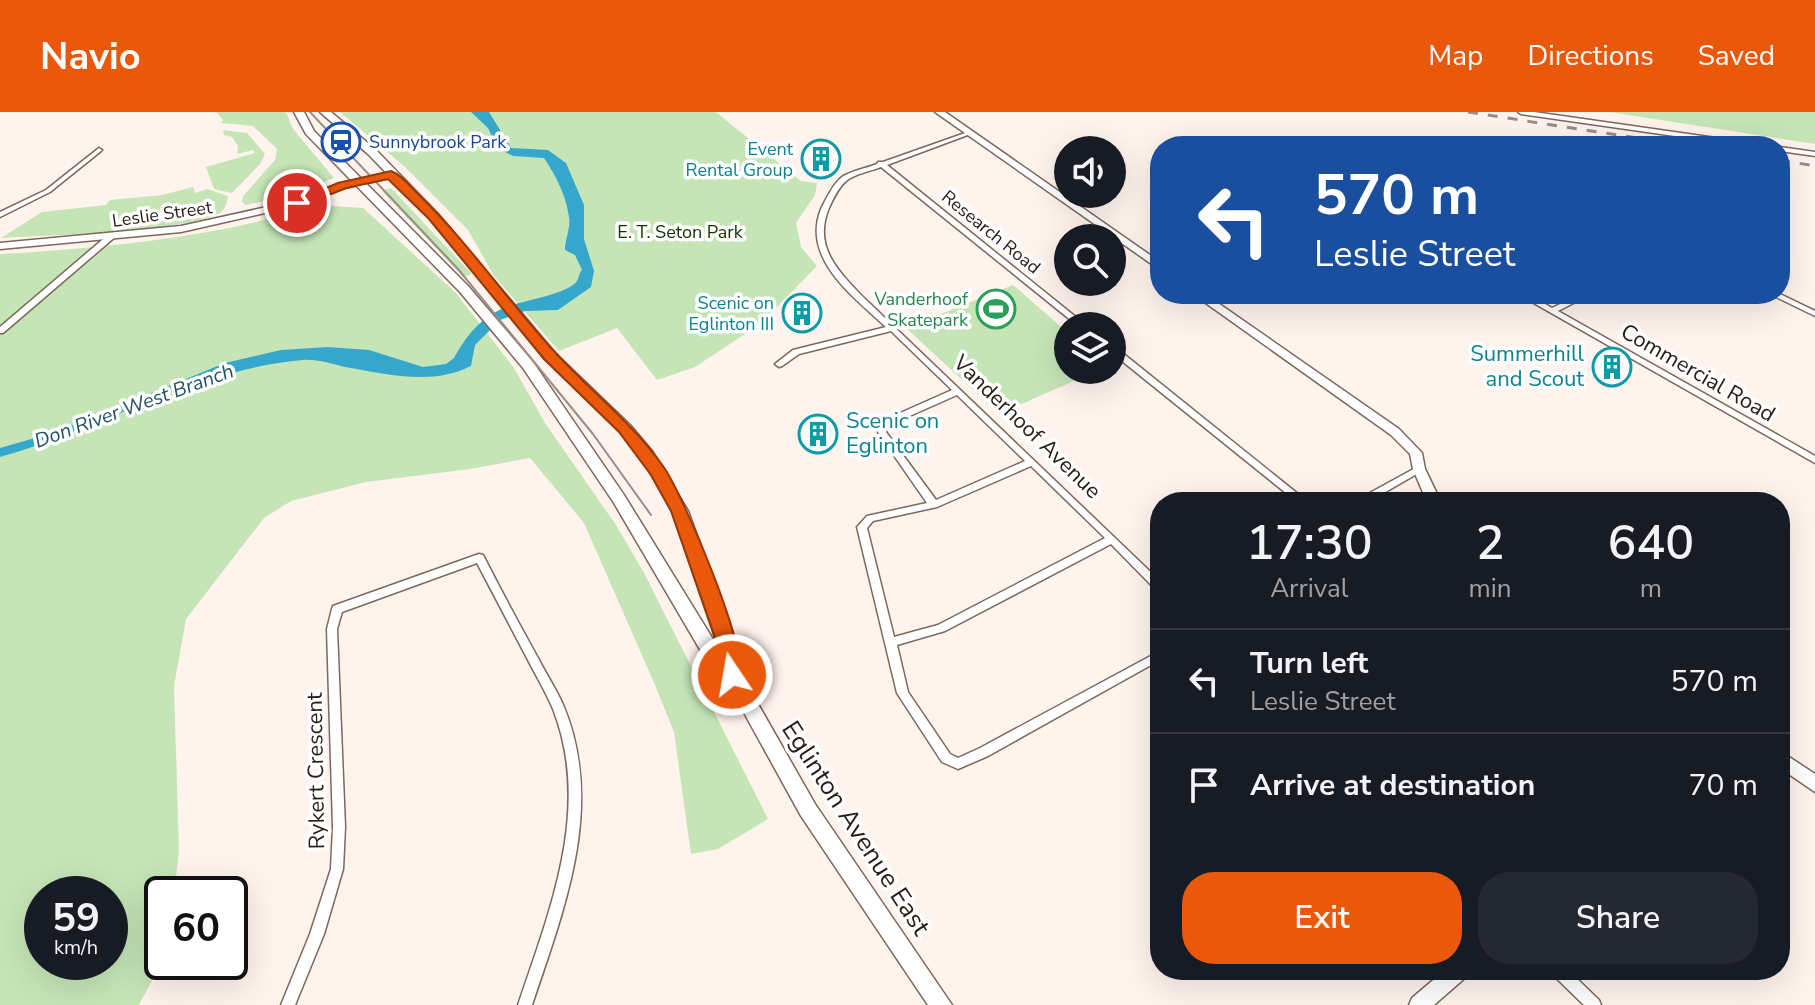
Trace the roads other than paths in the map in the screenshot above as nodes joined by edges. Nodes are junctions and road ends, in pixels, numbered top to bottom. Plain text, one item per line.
1 (299, 112) edge
2 (325, 112) edge
3 (939, 112) edge
4 (1521, 112) edge
5 (970, 133) junction
6 (1688, 136) edge
7 (99, 150) dead end
8 (1790, 150) edge
9 (1815, 154) edge
10 (880, 163) junction
11 (391, 175) junction
12 (361, 183) junction
13 (0, 215) edge
14 (111, 237) junction
15 (0, 246) edge
16 (1150, 260) edge
17 (1790, 302) edge
18 (1212, 304) edge
19 (1540, 304) edge
20 (1566, 304) edge
21 (1552, 311) junction
22 (1066, 312) edge
23 (1815, 314) edge
24 (892, 328) junction
25 (0, 331) edge
26 (1126, 360) edge
27 (779, 364) dead end
28 (958, 391) junction
29 (1815, 460) edge
30 (1032, 462) junction
31 (1419, 469) junction
32 (1291, 492) edge
33 (1378, 492) edge
34 (1429, 492) edge
35 (934, 505) junction
36 (1112, 539) junction
37 (1150, 577) edge
38 (892, 642) junction
39 (1150, 661) edge
40 (732, 675) junction
41 (1790, 765) edge
42 (1815, 784) edge
43 (1448, 980) edge
44 (1568, 980) edge
45 (288, 1005) edge
46 (525, 1005) edge
47 (941, 1005) edge
48 (1419, 1005) edge
49 (1594, 1005) edge

1 - 12 main road, Eglinton Avenue East
2 - 11 main road, Eglinton Avenue East
3 - 5 street
4 - 6 street
5 - 10 street
5 - 16 street
7 - 13 street
8 - 9 street
10 - 22 street, Research Road
10 - 24 street, Vanderhoof Avenue
11 - 12 street, Leslie Street
11 - 40 main road, Eglinton Avenue East
12 - 14 street, Leslie Street
12 - 40 main road, Eglinton Avenue East
14 - 15 street, Leslie Street
14 - 25 street
17 - 23 street
18 - 31 street
19 - 21 street, Commercial Road
20 - 21 street
21 - 29 street, Commercial Road
24 - 27 street
24 - 28 street, Vanderhoof Avenue
26 - 32 street
28 - 30 street, Vanderhoof Avenue
28 - 35 street
30 - 35 street
30 - 36 street, Vanderhoof Avenue
31 - 33 street
31 - 34 street
35 - 38 street
36 - 37 street, Vanderhoof Avenue
36 - 38 street
38 - 39 street
40 - 47 main road, Eglinton Avenue East
41 - 42 street
43 - 48 street
44 - 49 street
45 - 46 street, Rykert Crescent

